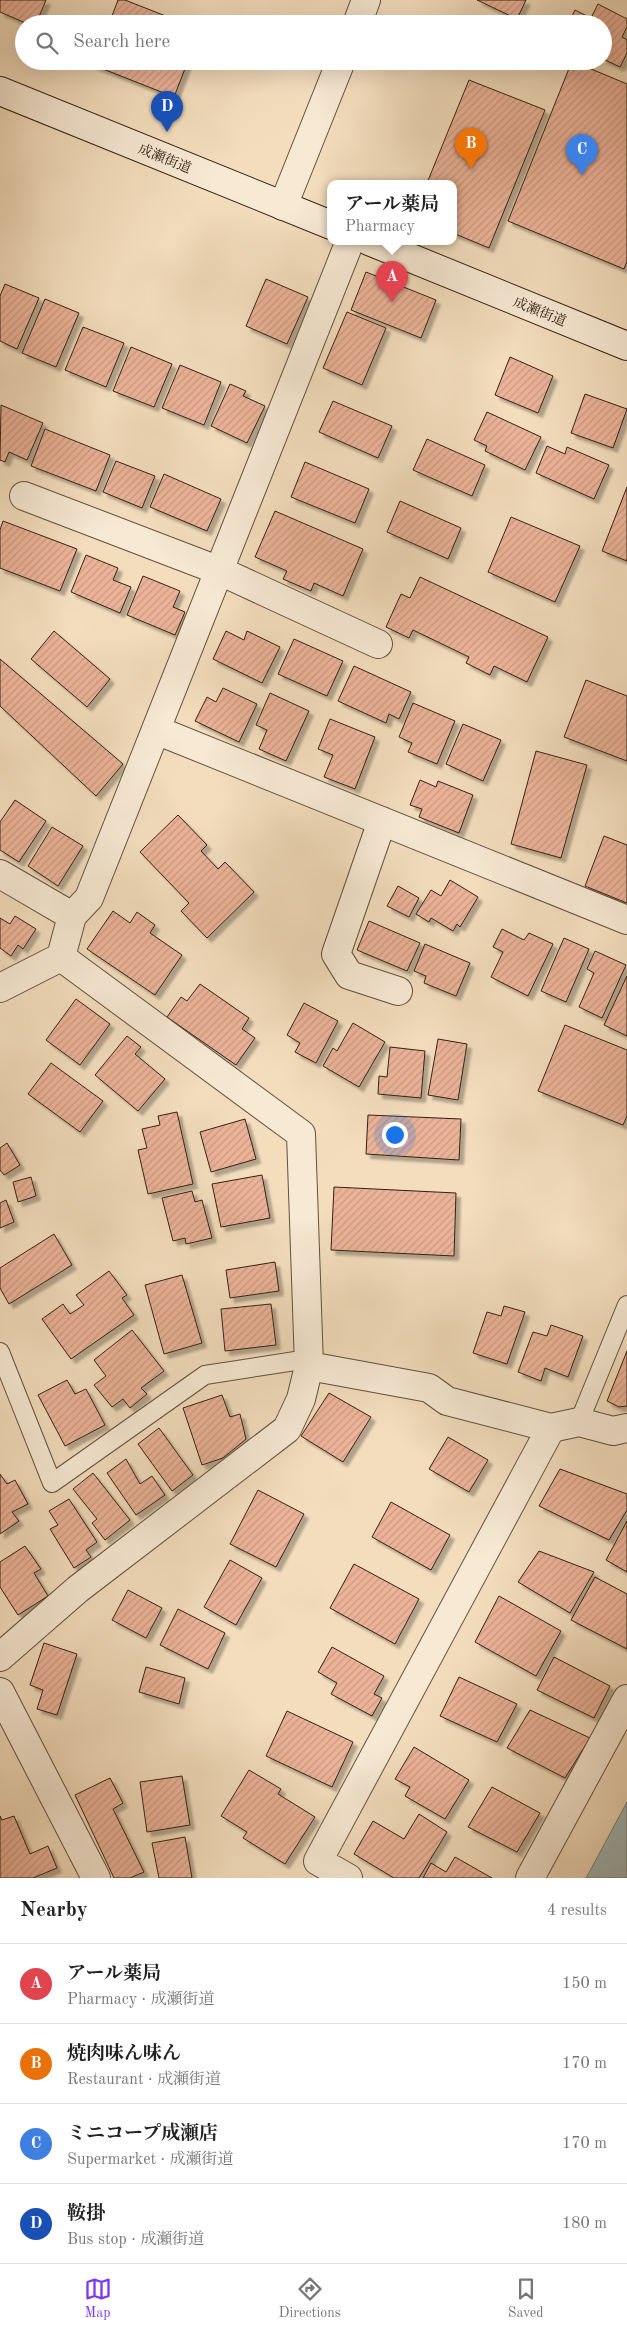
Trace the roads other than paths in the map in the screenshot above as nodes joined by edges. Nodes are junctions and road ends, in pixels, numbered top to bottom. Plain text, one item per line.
1 (366, 0) edge
2 (360, 15) edge
3 (338, 70) edge
4 (0, 91) edge
5 (283, 206) junction
6 (327, 223) edge
7 (348, 245) edge
8 (379, 245) edge
9 (627, 346) edge
10 (24, 496) dead end
11 (220, 571) junction
12 (378, 644) dead end
13 (156, 730) junction
14 (382, 821) junction
15 (0, 874) edge
16 (72, 916) junction
17 (627, 920) edge
18 (61, 957) junction
19 (0, 988) edge
20 (398, 991) dead end
21 (627, 1304) edge
22 (0, 1352) edge
23 (309, 1363) junction
24 (579, 1422) junction
25 (551, 1428) junction
26 (627, 1428) edge
27 (0, 1658) edge
28 (0, 1692) edge
29 (627, 1699) edge
30 (96, 1878) edge
31 (348, 1878) edge
32 (530, 1878) edge

1 - 2 street
3 - 5 street
4 - 5 street, 成瀬街道
5 - 6 street, 成瀬街道
7 - 11 street
8 - 9 street, 成瀬街道
10 - 11 street
11 - 12 street
11 - 13 street
13 - 14 street
13 - 16 street
14 - 17 street
14 - 20 street
15 - 16 street
16 - 18 street
18 - 19 street
18 - 23 street
21 - 24 lane
22 - 23 lane
23 - 25 street
23 - 27 street
24 - 25 street
24 - 26 street
25 - 31 street
28 - 30 street
29 - 32 street

